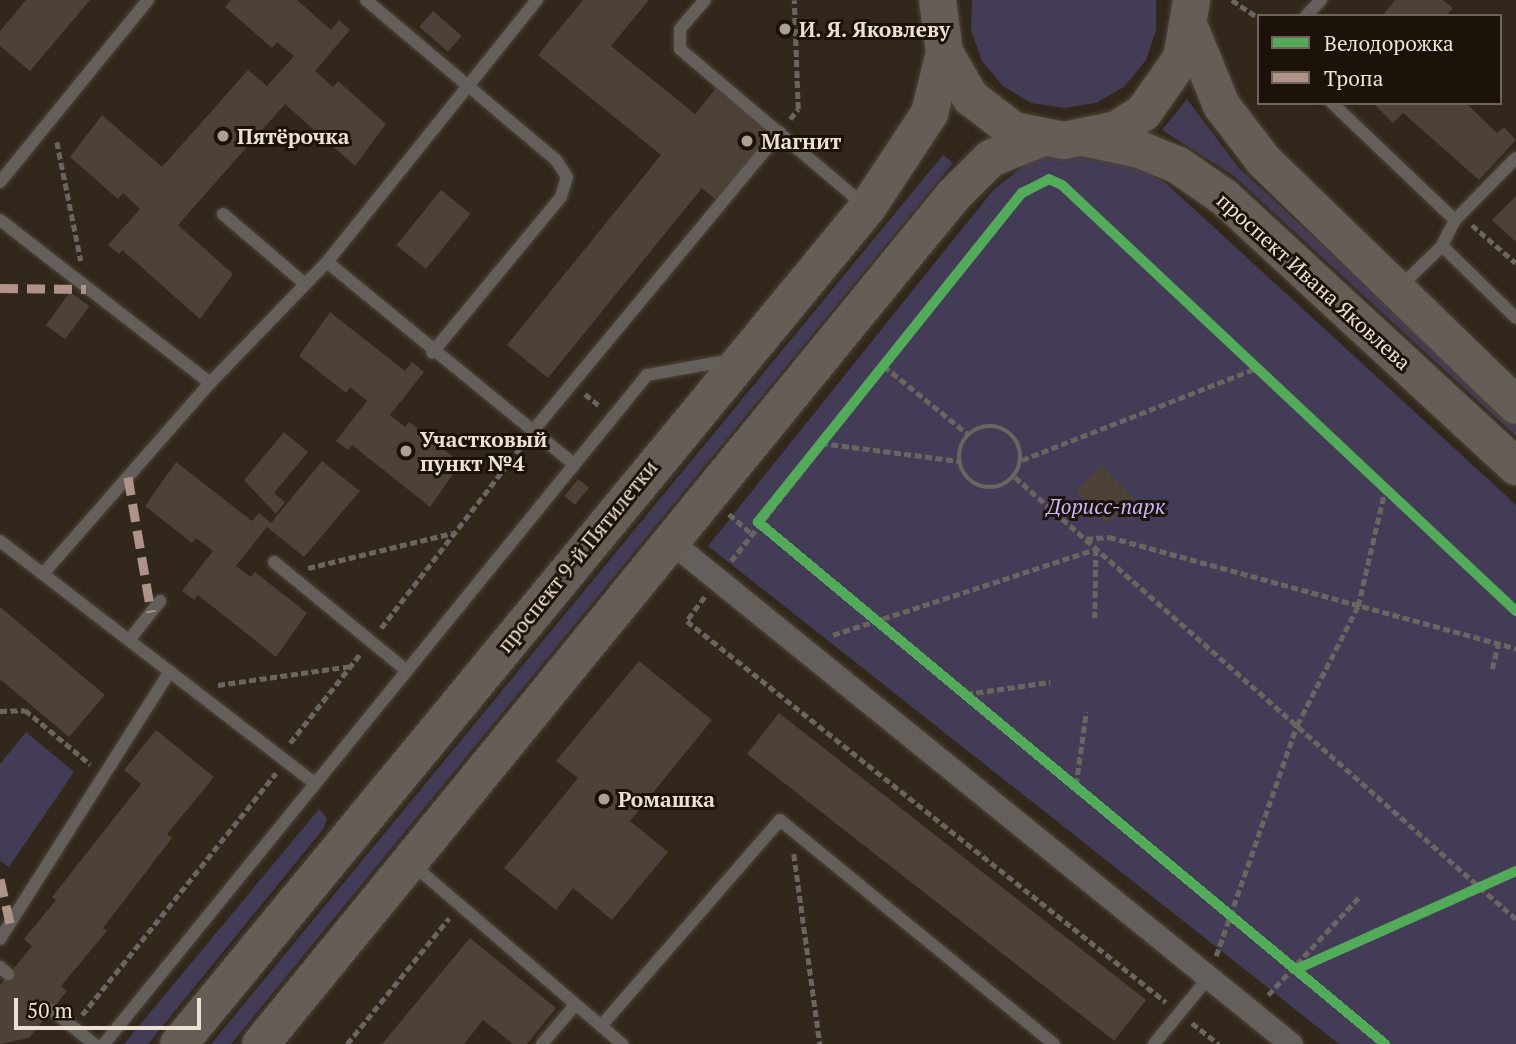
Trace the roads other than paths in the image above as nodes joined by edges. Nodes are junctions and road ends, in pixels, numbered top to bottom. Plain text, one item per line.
1 (148, 0) edge
2 (366, 0) edge
3 (537, 0) edge
4 (705, 0) edge
5 (937, 0) edge
6 (1321, 0) edge
7 (1308, 14) edge
8 (1190, 15) edge
9 (944, 52) junction
10 (469, 85) junction
11 (1334, 105) edge
12 (780, 132) junction
13 (1040, 138) junction
14 (1087, 138) junction
15 (1516, 158) edge
16 (0, 181) edge
17 (867, 207) junction
18 (223, 214) dead end
19 (0, 220) edge
20 (1455, 220) junction
21 (1442, 246) junction
22 (327, 262) junction
23 (305, 284) junction
24 (1396, 291) junction
25 (1516, 318) edge
26 (432, 353) junction
27 (741, 358) junction
28 (210, 383) junction
29 (1516, 405) edge
30 (532, 432) junction
31 (574, 464) junction
32 (1516, 466) edge
33 (0, 541) edge
34 (670, 541) junction
35 (274, 562) dead end
36 (43, 574) junction
37 (160, 601) dead end
38 (129, 640) junction
39 (406, 670) junction
40 (170, 671) junction
41 (314, 783) junction
42 (409, 861) junction
43 (0, 939) edge
44 (1209, 977) junction
45 (575, 1004) junction
46 (52, 1010) dead end
47 (601, 1026) junction
48 (94, 1044) edge
49 (104, 1044) edge
50 (178, 1044) edge
51 (260, 1044) edge
52 (542, 1044) edge
53 (622, 1044) edge
54 (1054, 1044) edge
55 (1154, 1044) edge
56 (1291, 1044) edge

1 - 16 lane
2 - 10 lane
3 - 10 lane
4 - 12 lane
5 - 9 main road
6 - 7 lane
8 - 14 main road
8 - 24 main road
9 - 13 main road
9 - 17 main road, проспект 9-й Пятилетки
10 - 22 lane
10 - 26 lane
11 - 20 lane
12 - 17 lane
12 - 30 lane
13 - 14 main road
13 - 34 main road
14 - 32 main road, проспект Ивана Яковлева
15 - 20 lane
17 - 27 main road, проспект 9-й Пятилетки
18 - 23 lane
19 - 28 lane
20 - 21 lane
21 - 24 lane
21 - 25 lane
22 - 23 lane
22 - 26 lane
23 - 28 lane
24 - 29 main road
26 - 30 lane
27 - 31 lane
27 - 50 main road, проспект 9-й Пятилетки
28 - 36 lane
30 - 31 lane
31 - 39 lane
33 - 36 lane
34 - 42 main road
34 - 44 street
35 - 39 lane
36 - 38 lane
37 - 38 lane
38 - 40 lane
39 - 41 lane
40 - 41 lane
40 - 43 lane
41 - 49 lane
42 - 45 lane
42 - 51 main road
44 - 55 lane
44 - 56 street
45 - 47 lane
45 - 52 lane
46 - 48 lane
47 - 53 lane
47 - 54 lane

